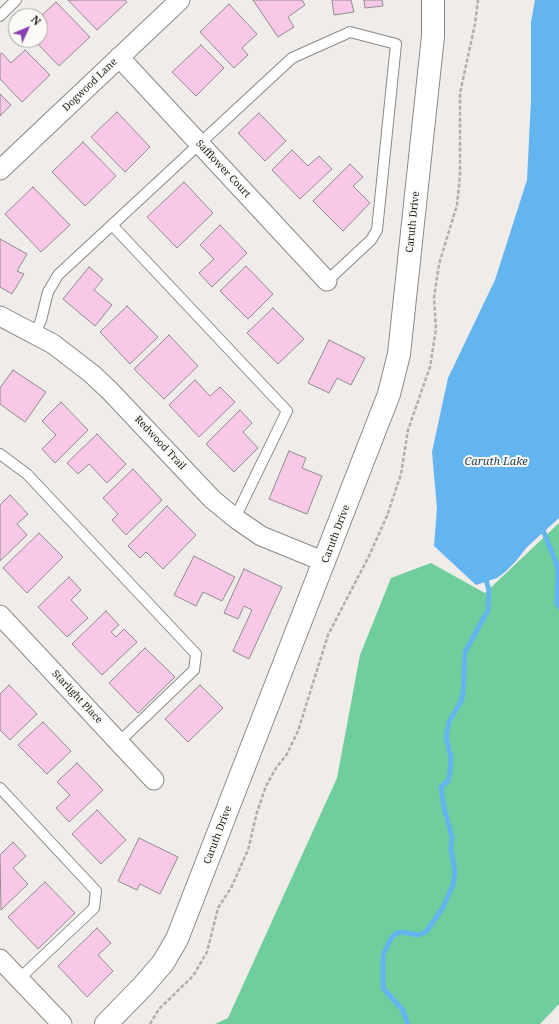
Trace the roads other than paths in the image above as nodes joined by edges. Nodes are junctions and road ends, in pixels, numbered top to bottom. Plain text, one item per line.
1 (16, 0) edge
2 (180, 0) edge
3 (433, 0) edge
4 (0, 16) edge
5 (119, 57) junction
6 (199, 143) junction
7 (0, 170) edge
8 (112, 225) junction
9 (327, 281) joint
10 (0, 316) edge
11 (35, 334) junction
12 (0, 454) edge
13 (234, 518) junction
14 (325, 562) junction
15 (0, 616) edge
16 (119, 742) junction
17 (154, 780) dead end
18 (0, 788) edge
19 (0, 959) edge
20 (19, 979) junction
21 (62, 1024) edge
22 (106, 1024) edge

1 - 4 lane
2 - 5 street, Dogwood Lane
3 - 14 street, Caruth Drive
5 - 6 street, Safflower Court
5 - 7 street, Dogwood Lane
6 - 8 lane
6 - 9 street, Safflower Court
6 - 9 lane
8 - 11 lane
8 - 13 lane
10 - 11 street, Redwood Trail
11 - 13 street, Redwood Trail
12 - 16 lane
13 - 14 street, Redwood Trail
14 - 22 street, Caruth Drive
15 - 16 street, Starlight Place
16 - 17 street, Starlight Place
18 - 20 lane
19 - 20 street
20 - 21 street

